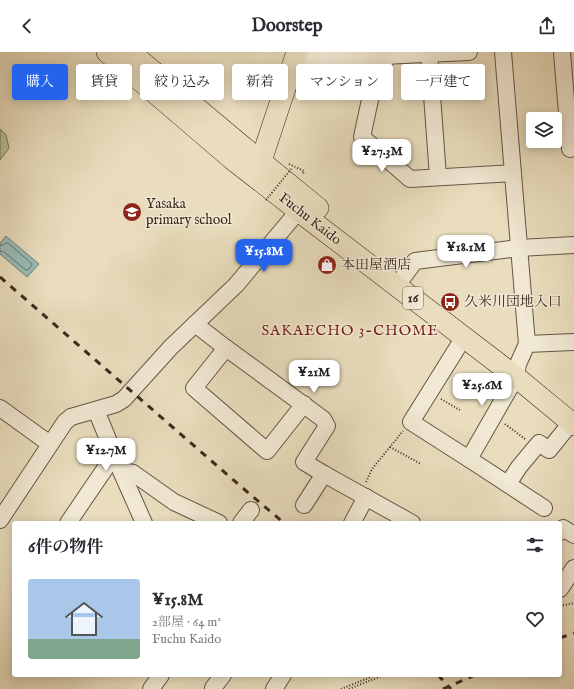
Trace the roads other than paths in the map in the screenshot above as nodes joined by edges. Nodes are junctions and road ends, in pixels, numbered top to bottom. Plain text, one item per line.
1 (107, 52) edge
2 (130, 52) edge
3 (470, 52) edge
4 (503, 52) edge
5 (562, 52) edge
6 (439, 53) edge
7 (387, 54) edge
8 (296, 56) edge
9 (570, 149) dead end
10 (256, 167) junction
11 (513, 173) junction
12 (438, 177) junction
13 (303, 205) junction
14 (574, 245) edge
15 (519, 248) junction
16 (404, 276) junction
17 (195, 324) junction
18 (464, 337) junction
19 (574, 342) edge
20 (527, 344) junction
21 (226, 348) junction
22 (517, 370) junction
23 (304, 404) junction
24 (0, 408) edge
25 (96, 410) junction
26 (573, 418) edge
27 (50, 444) junction
28 (114, 454) junction
29 (464, 455) junction
30 (121, 471) junction
31 (324, 474) junction
32 (508, 484) junction
33 (363, 496) junction
34 (304, 505) dead end
35 (544, 508) dead end
36 (251, 510) dead end
37 (0, 520) edge
38 (69, 521) edge
39 (143, 521) edge
40 (215, 521) edge
41 (243, 521) edge
42 (353, 521) edge
43 (405, 521) edge
44 (562, 529) edge
45 (574, 535) edge
46 (574, 568) edge
47 (565, 597) edge
48 (160, 677) edge
49 (282, 677) edge
50 (151, 689) edge
51 (274, 689) edge

1 - 10 main road, Fuchu Kaido / 16
2 - 10 main road, Fuchu Kaido / 16
3 - 6 street
4 - 11 street
5 - 9 street
6 - 7 street
6 - 12 street
7 - 8 street
7 - 12 street
8 - 10 main road
10 - 13 main road, Fuchu Kaido / 16
11 - 12 street
11 - 15 street
13 - 16 main road, Fuchu Kaido / 16
13 - 17 street
13 - 18 main road, Fuchu Kaido / 16
14 - 15 street
15 - 16 street
15 - 20 street
16 - 22 main road, Fuchu Kaido / 16
17 - 21 street
17 - 25 street
18 - 22 main road, Fuchu Kaido / 16
18 - 29 street
19 - 20 street
20 - 22 street
21 - 23 street
21 - 23 street
22 - 26 main road, Fuchu Kaido / 16
22 - 29 street
23 - 31 street
24 - 27 street
25 - 27 street
25 - 28 street
26 - 32 street
27 - 37 street
28 - 30 street
28 - 38 street
29 - 32 street
30 - 39 street
30 - 40 street
31 - 33 street
31 - 34 street
32 - 35 street
33 - 42 street
33 - 43 street
36 - 41 street
44 - 45 street
46 - 47 street
48 - 50 street
49 - 51 street

